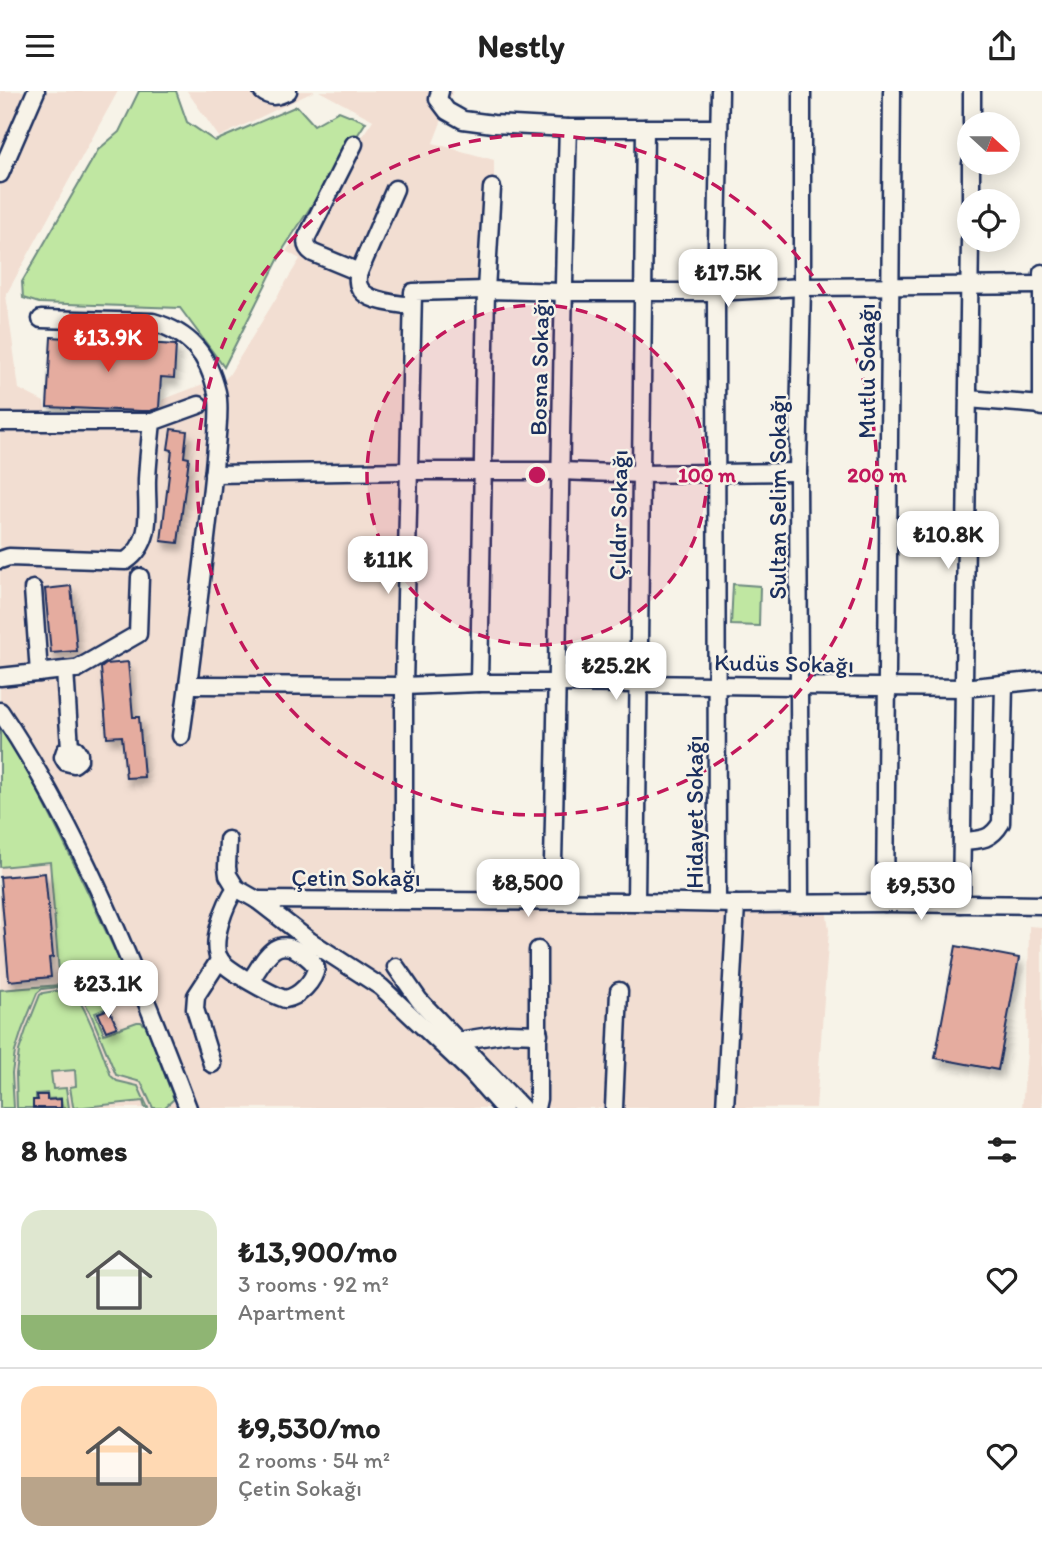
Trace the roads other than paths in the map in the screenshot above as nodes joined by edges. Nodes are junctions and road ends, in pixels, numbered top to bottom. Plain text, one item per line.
1 (36, 91) edge
2 (262, 91) edge
3 (286, 91) edge
4 (440, 91) edge
5 (720, 91) edge
6 (802, 91) edge
7 (892, 91) edge
8 (972, 91) edge
9 (972, 112) edge
10 (568, 128) junction
11 (645, 128) junction
12 (719, 128) junction
13 (354, 144) dead end
14 (0, 174) edge
15 (492, 188) dead end
16 (396, 189) dead end
17 (970, 252) edge
18 (359, 272) junction
19 (1042, 273) edge
20 (1042, 285) edge
21 (889, 286) junction
22 (970, 286) junction
23 (802, 287) junction
24 (486, 290) junction
25 (563, 292) junction
26 (642, 292) junction
27 (716, 292) junction
28 (413, 299) junction
29 (41, 319) dead end
30 (968, 398) junction
31 (199, 405) dead end
32 (1042, 405) edge
33 (0, 422) edge
34 (152, 422) junction
35 (409, 471) junction
36 (560, 471) junction
37 (484, 472) junction
38 (799, 472) junction
39 (717, 473) junction
40 (214, 474) junction
41 (641, 474) junction
42 (0, 560) edge
43 (140, 577) dead end
44 (33, 589) dead end
45 (76, 669) junction
46 (40, 673) junction
47 (0, 677) edge
48 (1042, 680) edge
49 (479, 683) junction
50 (558, 683) junction
51 (638, 684) junction
52 (1004, 684) junction
53 (188, 685) junction
54 (717, 685) junction
55 (404, 686) junction
56 (800, 686) junction
57 (888, 688) junction
58 (964, 688) junction
59 (0, 711) edge
60 (181, 736) dead end
61 (70, 748) dead end
62 (228, 840) dead end
63 (962, 841) junction
64 (236, 888) junction
65 (257, 899) junction
66 (404, 900) junction
67 (552, 901) junction
68 (636, 902) junction
69 (718, 903) junction
70 (885, 903) junction
71 (736, 904) junction
72 (800, 904) junction
73 (961, 904) junction
74 (1042, 905) edge
75 (538, 950) dead end
76 (220, 960) junction
77 (396, 967) dead end
78 (250, 981) dead end
79 (619, 991) dead end
80 (538, 1034) junction
81 (458, 1041) junction
82 (212, 1064) dead end
83 (188, 1108) edge
84 (503, 1108) edge
85 (522, 1108) edge
86 (536, 1108) edge
87 (614, 1108) edge
88 (724, 1108) edge

1 - 14 street
2 - 3 street
4 - 10 street
5 - 12 street, Hidayet Sokağı
6 - 23 street, Sultan Selim Sokağı
7 - 21 street, Mutlu Sokağı
8 - 9 street
10 - 11 street
10 - 25 street, Bosna Sokağı
11 - 12 street
11 - 26 street, Çıldır Sokağı
12 - 27 street, Hidayet Sokağı
13 - 18 street
15 - 24 street
16 - 18 street
17 - 22 street
18 - 28 street
19 - 20 street
20 - 22 street
20 - 32 street
21 - 22 street
21 - 23 street
21 - 57 street, Mutlu Sokağı
22 - 30 street
23 - 27 street
23 - 38 street, Sultan Selim Sokağı
24 - 25 street
24 - 28 street
24 - 37 street
25 - 26 street
25 - 36 street, Bosna Sokağı
26 - 27 street
26 - 41 street, Çıldır Sokağı
27 - 39 street, Hidayet Sokağı
28 - 35 street
29 - 40 street
30 - 32 street
30 - 58 street
31 - 34 street
33 - 34 street
34 - 42 street
35 - 37 street
35 - 40 street
35 - 55 street
36 - 37 street
36 - 41 street
36 - 50 street, Bosna Sokağı
37 - 49 street
38 - 39 street
38 - 56 street, Sultan Selim Sokağı
39 - 41 street
39 - 54 street, Hidayet Sokağı
40 - 53 street
41 - 51 street, Çıldır Sokağı
43 - 45 street
44 - 46 street
45 - 46 street
45 - 61 street
46 - 47 street
48 - 52 street, Kudüs Sokağı
49 - 50 street, Kudüs Sokağı
49 - 55 street, Kudüs Sokağı
50 - 51 street, Kudüs Sokağı
50 - 67 street, Bosna Sokağı
51 - 54 street, Kudüs Sokağı
51 - 68 street, Çıldır Sokağı
52 - 58 street, Kudüs Sokağı
52 - 63 street
53 - 55 street, Kudüs Sokağı
53 - 60 street
54 - 56 street, Kudüs Sokağı
54 - 69 street, Hidayet Sokağı
55 - 66 street
56 - 57 street, Kudüs Sokağı
56 - 72 street, Sultan Selim Sokağı
57 - 58 street, Kudüs Sokağı
57 - 70 street, Mutlu Sokağı
58 - 63 street
59 - 83 street
62 - 64 street
63 - 73 street
64 - 65 street
64 - 76 street
65 - 66 street, Çetin Sokağı
65 - 84 street
66 - 67 street, Çetin Sokağı
67 - 68 street, Çetin Sokağı
68 - 69 street, Çetin Sokağı
69 - 71 street, Çetin Sokağı
70 - 72 street, Çetin Sokağı
70 - 73 street, Çetin Sokağı
71 - 72 street, Çetin Sokağı
71 - 88 street
73 - 74 street, Çetin Sokağı
75 - 80 street
76 - 78 street
76 - 82 street
77 - 81 street
79 - 87 street
80 - 81 street
80 - 86 street
81 - 85 street

